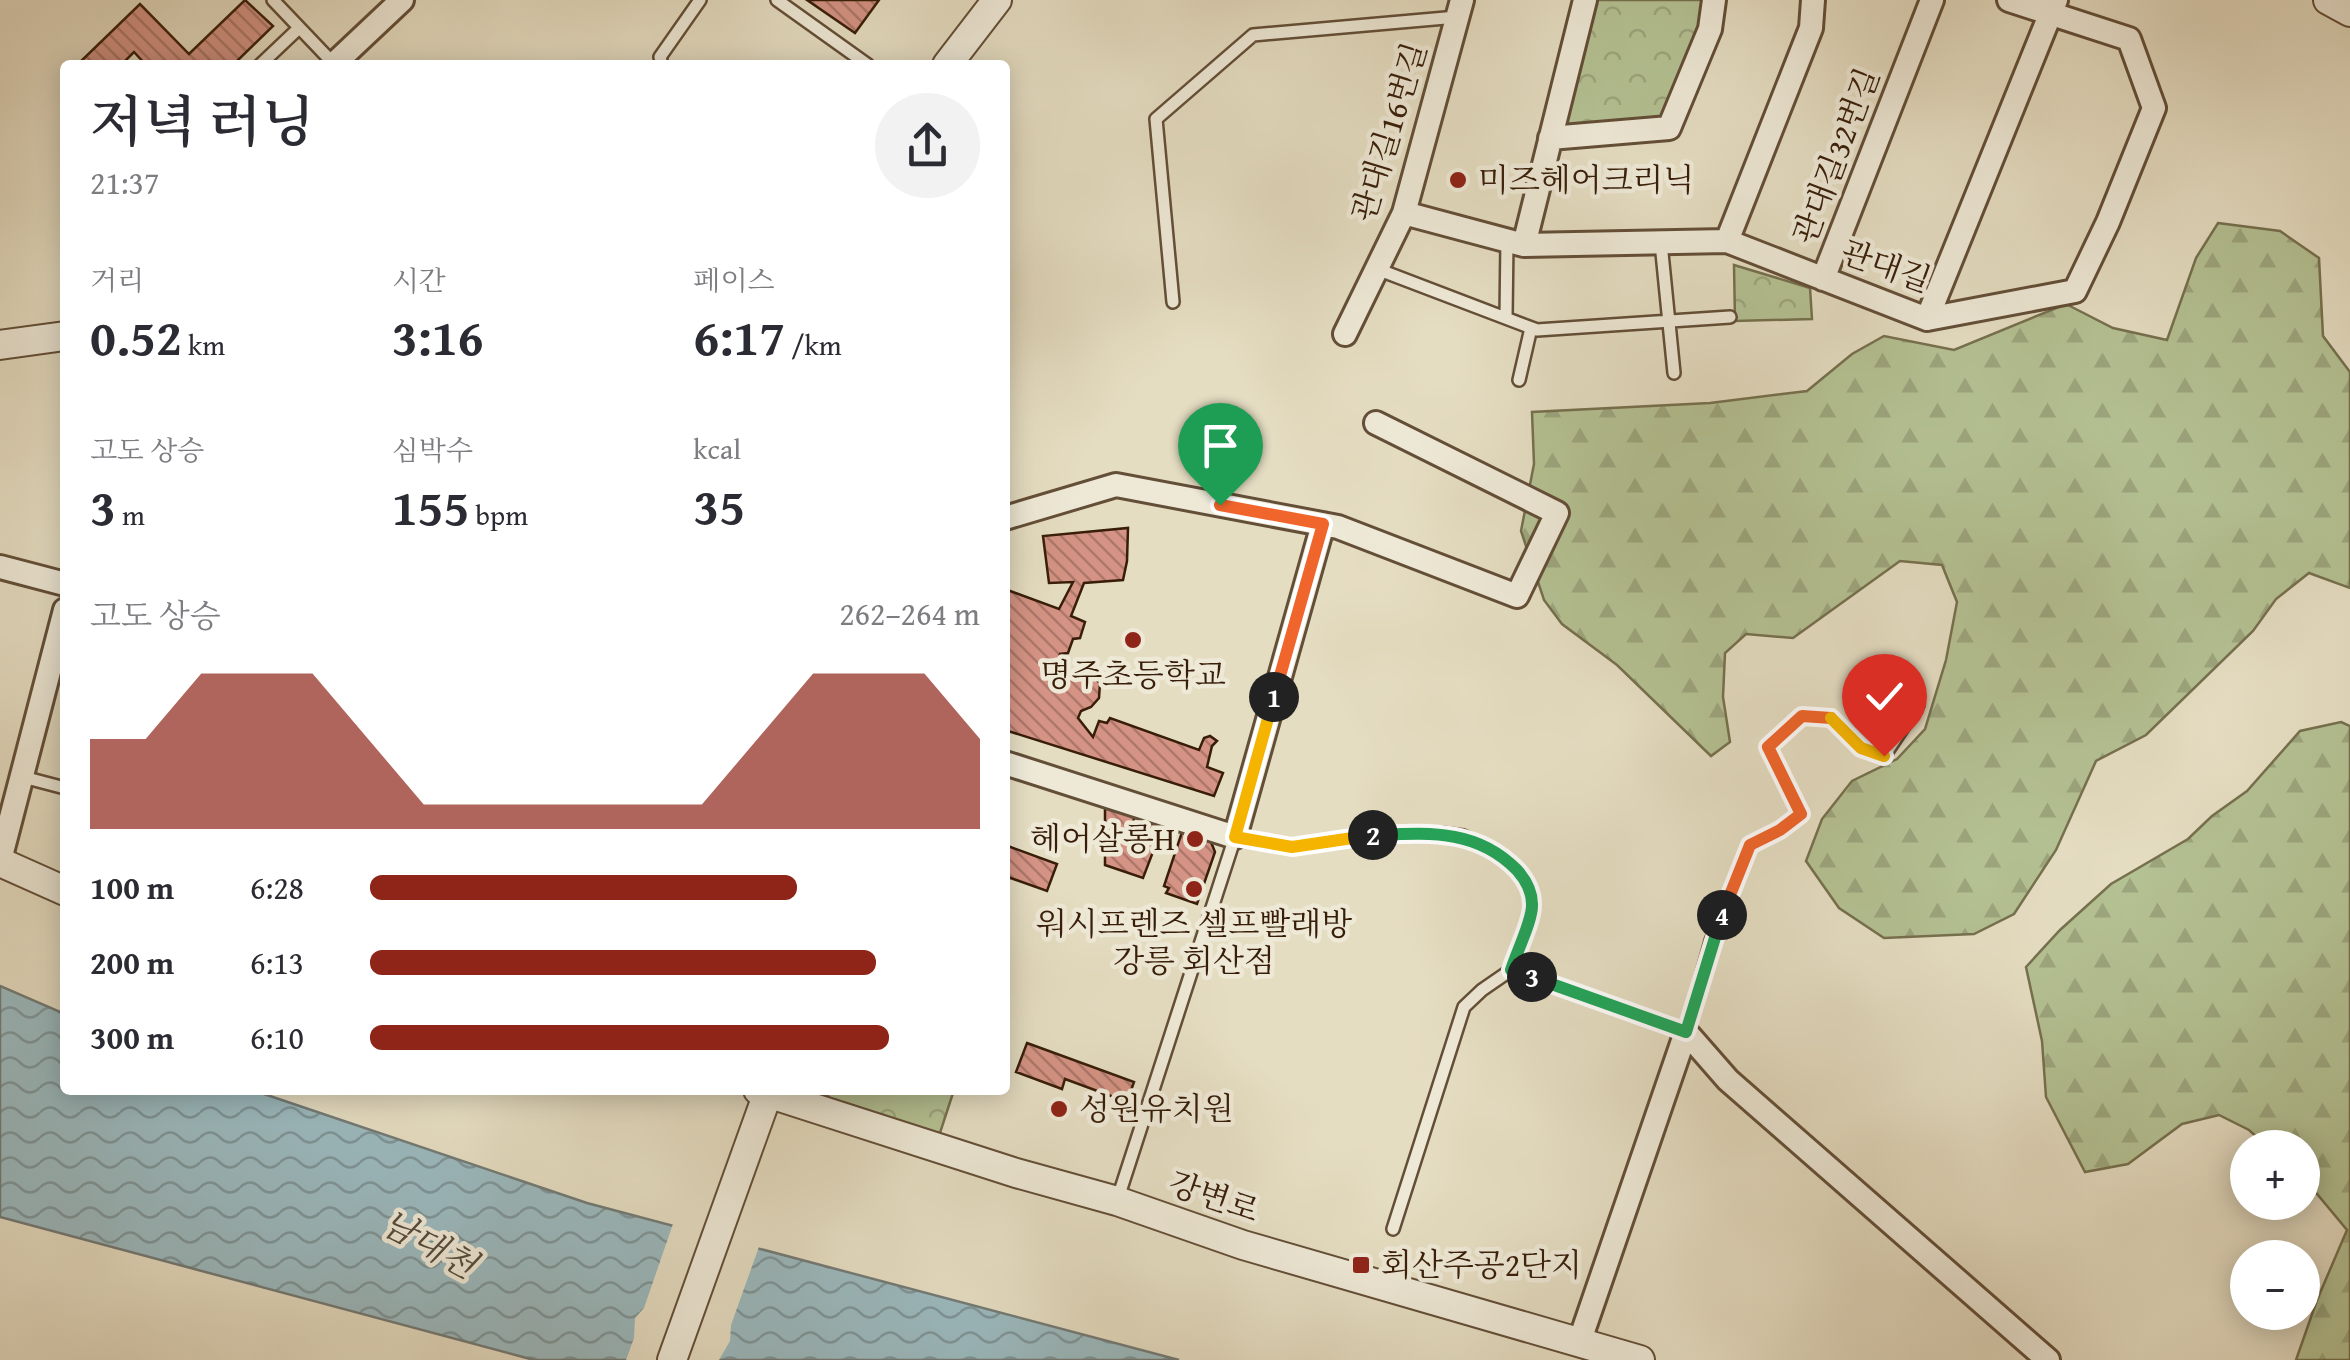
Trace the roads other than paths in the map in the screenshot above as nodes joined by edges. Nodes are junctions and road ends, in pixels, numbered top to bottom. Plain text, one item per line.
1 (273, 0) edge
2 (402, 0) edge
3 (700, 0) edge
4 (777, 0) edge
5 (996, 0) edge
6 (1585, 0) edge
7 (1714, 0) edge
8 (1813, 0) edge
9 (1932, 0) edge
10 (2009, 0) edge
11 (2328, 0) edge
12 (2054, 8) edge
13 (1459, 9) edge
14 (2350, 12) edge
15 (299, 28) junction
16 (265, 60) edge
17 (329, 60) edge
18 (337, 60) edge
19 (661, 60) edge
20 (861, 60) edge
21 (952, 60) edge
22 (1550, 138) junction
23 (1404, 213) junction
24 (1727, 242) junction
25 (1515, 243) junction
26 (1660, 243) junction
27 (1376, 269) junction
28 (1823, 279) junction
29 (1174, 302) dead end
30 (1730, 317) dead end
31 (1506, 318) junction
32 (1927, 319) junction
33 (1670, 321) junction
34 (1531, 328) junction
35 (60, 334) edge
36 (1346, 334) dead end
37 (0, 344) edge
38 (1674, 373) dead end
39 (1519, 380) dead end
40 (1376, 423) dead end
41 (1010, 517) edge
42 (1323, 524) junction
43 (0, 567) edge
44 (60, 583) edge
45 (60, 630) edge
46 (1918, 705) dead end
47 (1010, 765) edge
48 (23, 776) junction
49 (60, 787) edge
50 (1235, 837) junction
51 (0, 861) edge
52 (60, 890) edge
53 (1511, 970) junction
54 (1686, 1032) junction
55 (764, 1095) edge
56 (777, 1095) edge
57 (1117, 1200) junction
58 (1394, 1228) dead end
59 (1579, 1343) junction
60 (672, 1360) edge
61 (1640, 1360) edge
62 (2048, 1360) edge

1 - 15 lane
2 - 18 street
3 - 19 lane
4 - 20 lane
5 - 21 street
6 - 22 street
7 - 22 street
8 - 24 street
9 - 28 street, 관대길32번길
10 - 12 street, 관대길
11 - 14 street
12 - 32 street
12 - 32 street, 관대길
13 - 23 street, 관대길16번길
13 - 29 lane
15 - 16 lane
15 - 17 lane
22 - 25 street
23 - 25 street, 관대길
23 - 27 street, 관대길16번길
24 - 26 street, 관대길
24 - 28 street, 관대길
25 - 26 street, 관대길
25 - 31 lane
26 - 33 lane
27 - 31 lane
27 - 36 street, 관대길16번길
28 - 32 street, 관대길
30 - 33 lane
31 - 34 lane
33 - 34 lane
33 - 38 lane
34 - 39 lane
35 - 37 street
40 - 42 street
41 - 42 street
42 - 50 street
43 - 44 street
45 - 48 street
46 - 54 lane
47 - 50 street
48 - 49 lane
48 - 51 street
50 - 53 lane
50 - 57 lane
51 - 52 street
53 - 54 lane
53 - 58 lane
54 - 59 street
54 - 62 street
55 - 60 street, 강변로
56 - 57 street, 강변로
57 - 59 street, 강변로
59 - 61 street, 강변로

